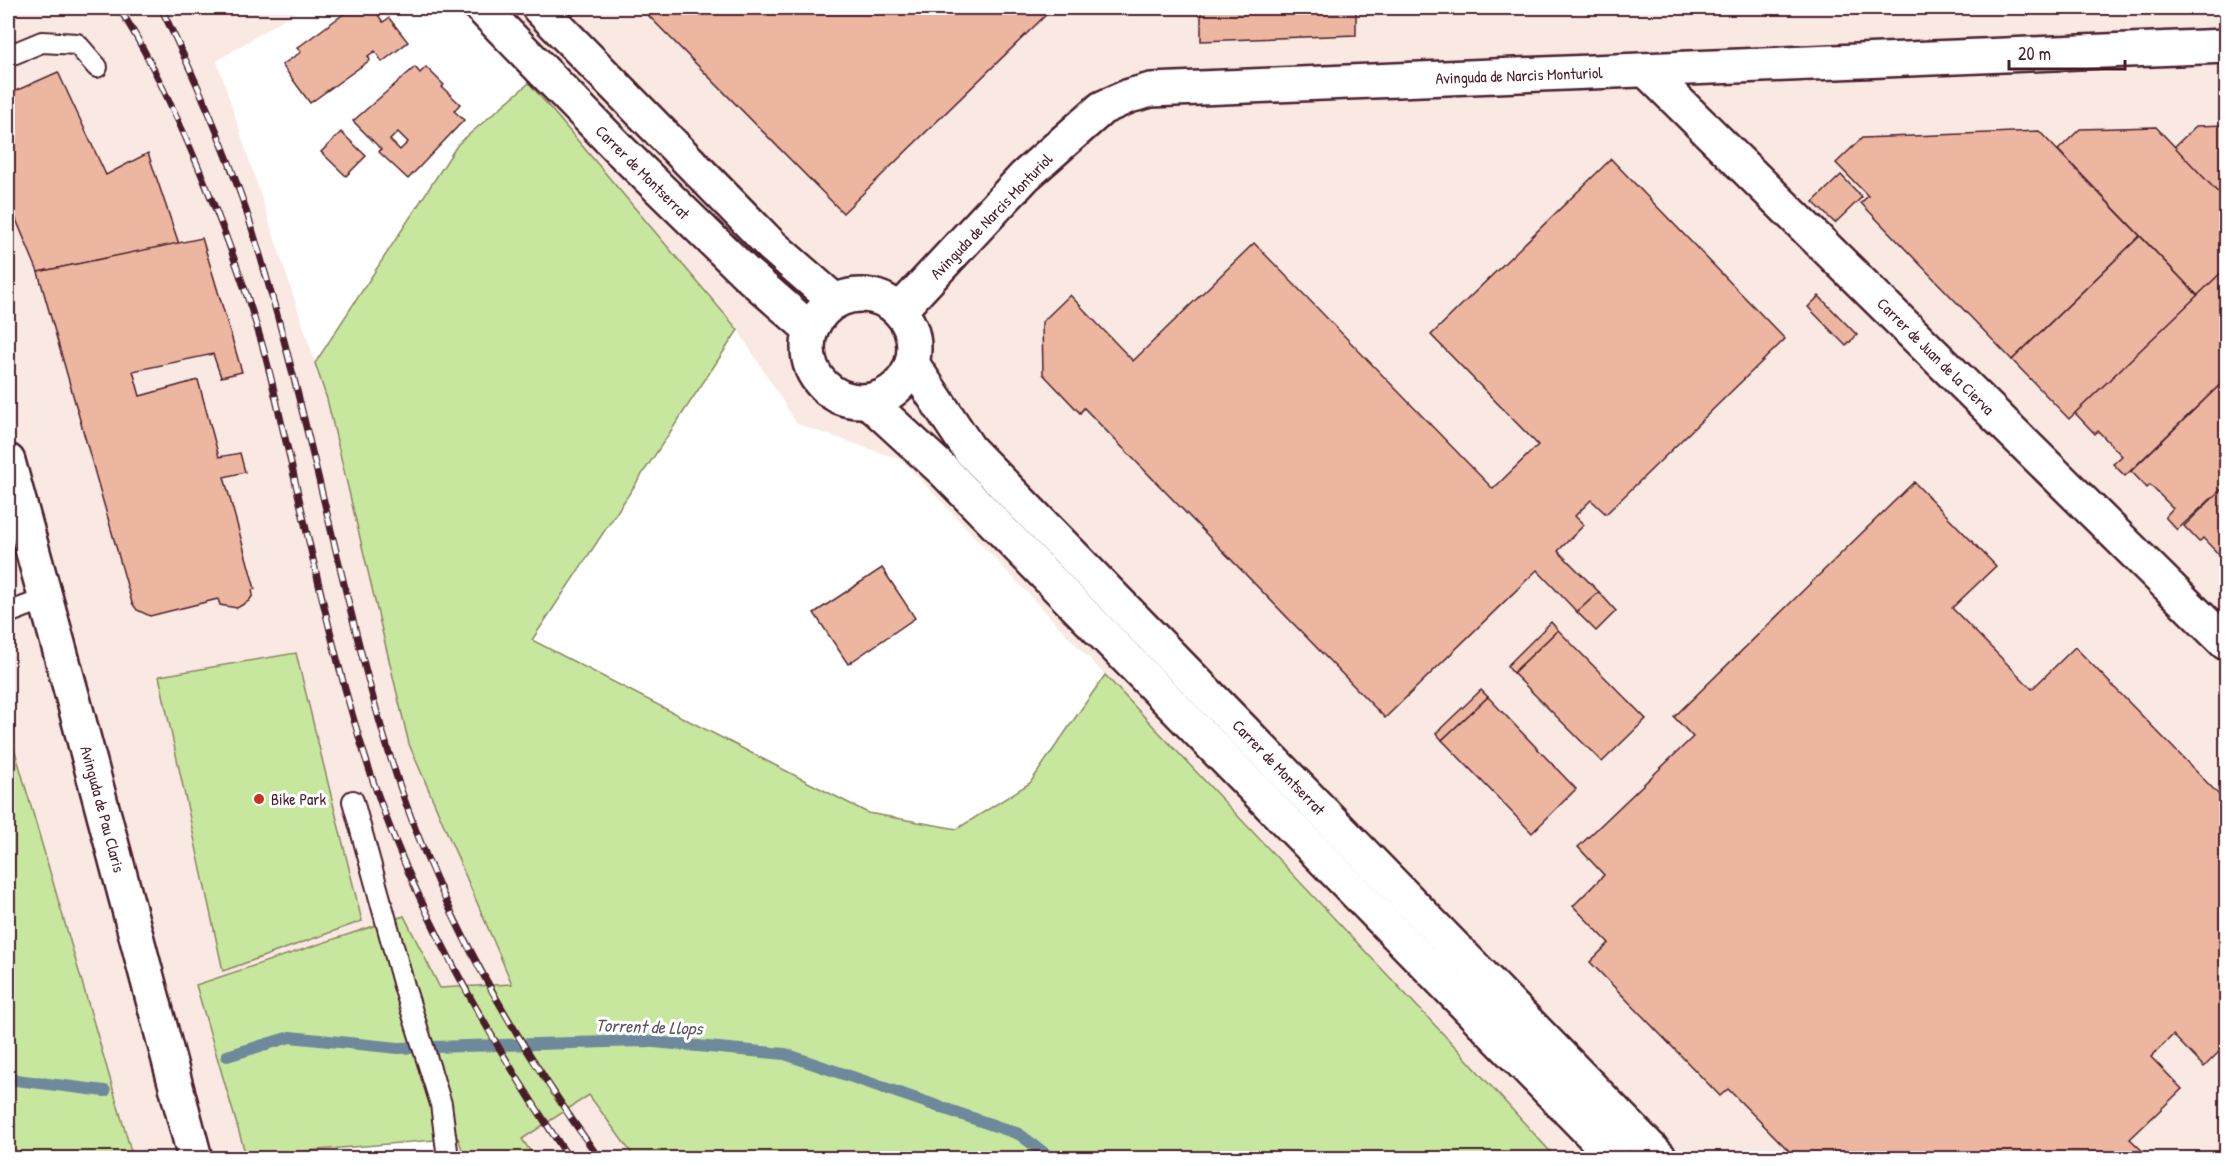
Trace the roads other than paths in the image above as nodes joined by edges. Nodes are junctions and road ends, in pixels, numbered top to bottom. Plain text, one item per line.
1 (482, 8) edge
2 (539, 8) edge
3 (2226, 46) edge
4 (8, 56) edge
5 (97, 67) dead end
6 (1646, 70) junction
7 (835, 301) junction
8 (900, 310) junction
9 (810, 330) junction
10 (913, 365) junction
11 (869, 402) junction
12 (8, 461) edge
13 (45, 599) junction
14 (8, 613) edge
15 (2226, 643) edge
16 (353, 801) dead end
17 (195, 1158) edge
18 (448, 1158) edge
19 (1616, 1158) edge
20 (1660, 1158) edge

1 - 9 street, Carrer de Montserrat
2 - 7 street
3 - 6 street, Avinguda de Narcis Monturiol
4 - 5 lane
6 - 8 street, Avinguda de Narcis Monturiol
6 - 15 street, Carrer de Juan de la Cierva
7 - 8 street
7 - 9 street
8 - 10 street
9 - 11 street
10 - 11 street
10 - 20 street, Carrer de Montserrat
11 - 19 street, Carrer de Montserrat
12 - 13 street, Avinguda de Pau Claris
13 - 14 lane
13 - 17 street, Avinguda de Pau Claris
16 - 18 lane

